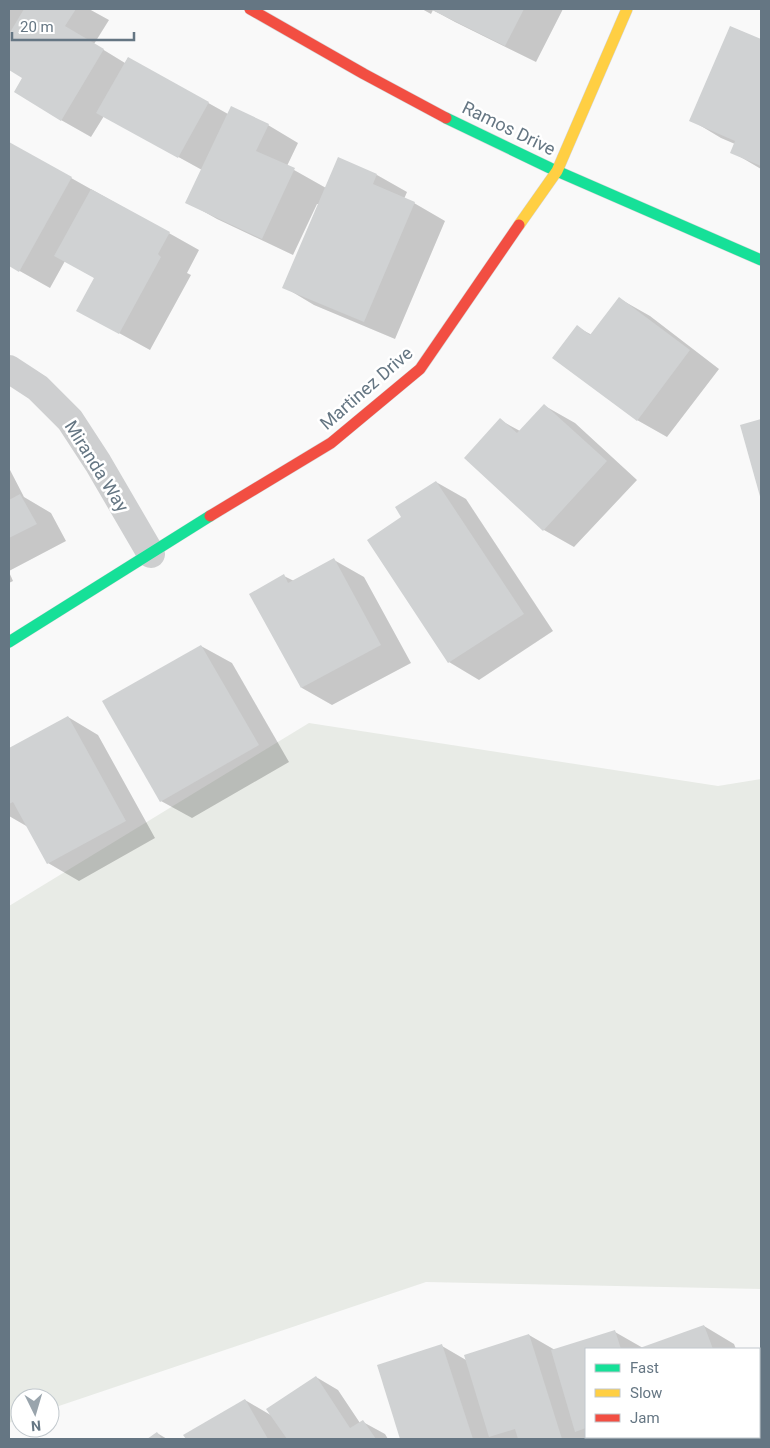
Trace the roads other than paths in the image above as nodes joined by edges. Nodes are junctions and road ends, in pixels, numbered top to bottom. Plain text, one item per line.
1 (250, 9) edge
2 (627, 9) edge
3 (557, 172) junction
4 (761, 260) edge
5 (9, 369) edge
6 (151, 554) junction
7 (9, 642) edge

1 - 3 street, Ramos Drive
2 - 3 street, Martinez Drive
3 - 4 street, Ramos Drive
3 - 6 street, Martinez Drive
5 - 6 street, Miranda Way
6 - 7 street, Martinez Drive

